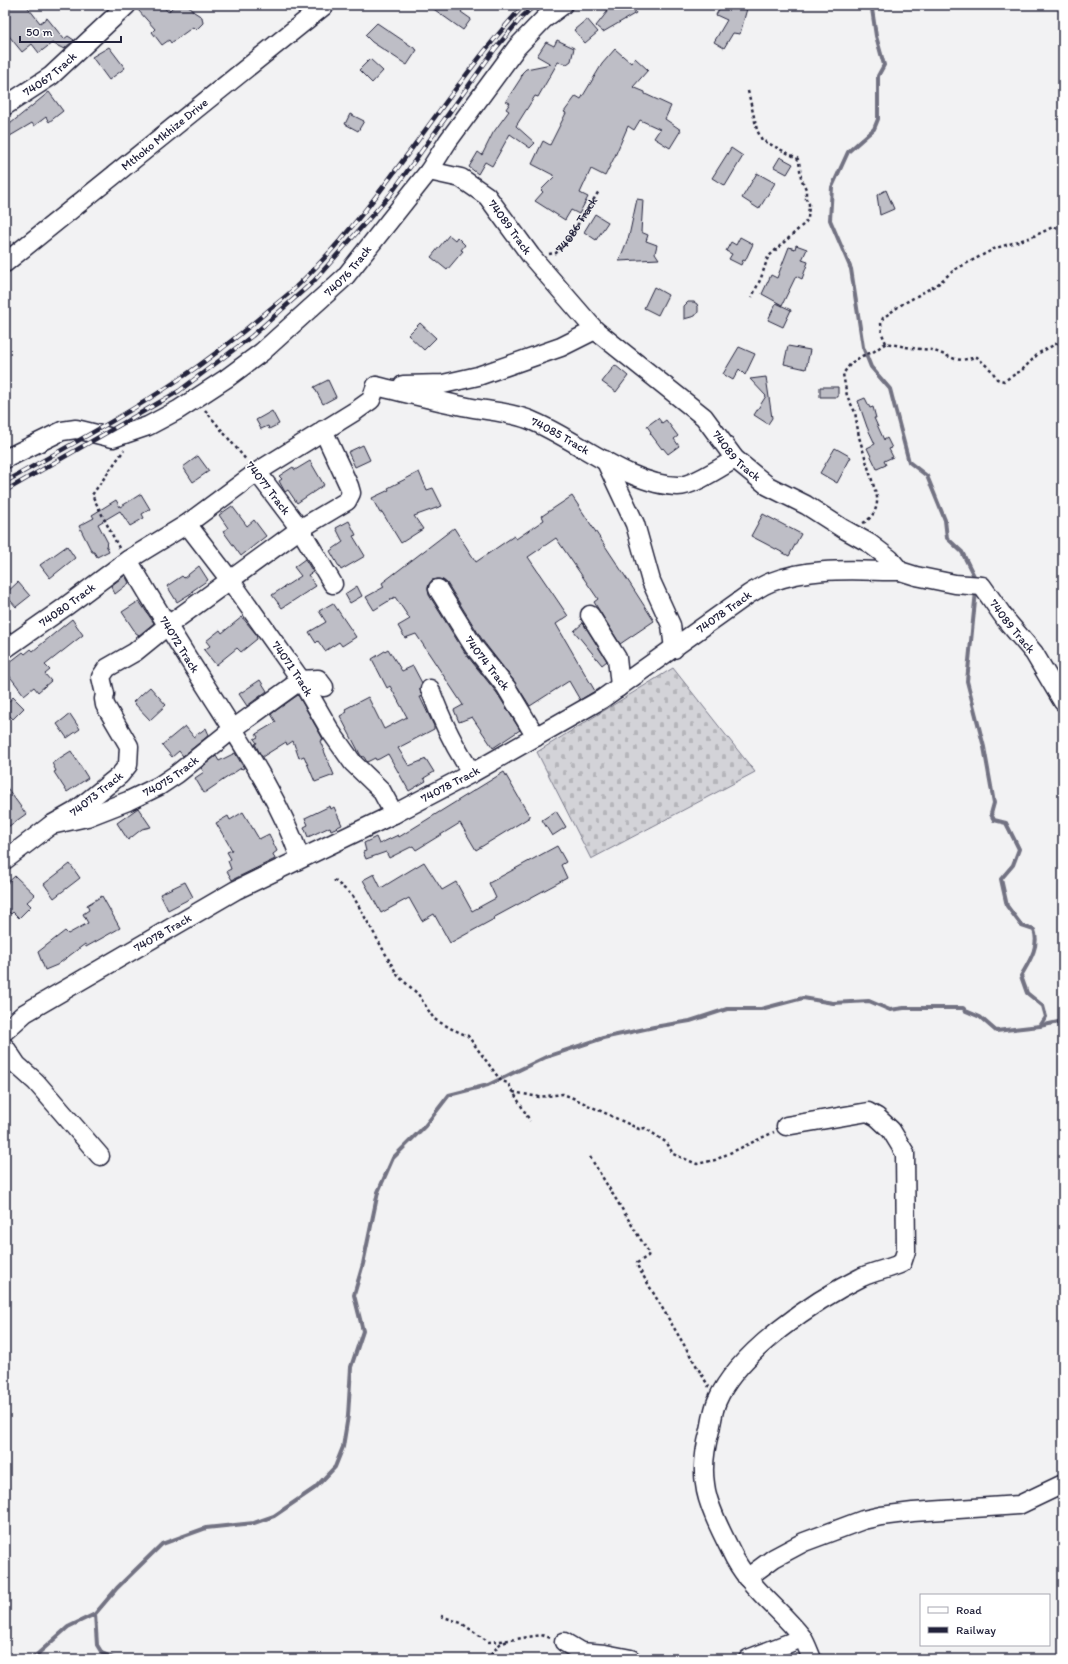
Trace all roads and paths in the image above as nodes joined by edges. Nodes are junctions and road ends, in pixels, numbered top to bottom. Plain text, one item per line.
1 (127, 5) edge
2 (325, 5) edge
3 (563, 5) edge
4 (748, 91) dead end
5 (5, 106) edge
6 (429, 171) junction
7 (599, 191) dead end
8 (1063, 228) edge
9 (531, 256) junction
10 (5, 264) edge
11 (752, 297) dead end
12 (595, 330) junction
13 (1063, 340) edge
14 (886, 343) junction
15 (376, 386) junction
16 (196, 398) junction
17 (323, 430) junction
18 (126, 434) junction
19 (5, 459) edge
20 (735, 459) junction
21 (605, 460) junction
22 (257, 472) junction
23 (187, 524) junction
24 (842, 528) junction
25 (300, 529) junction
26 (128, 560) junction
27 (900, 571) junction
28 (230, 580) junction
29 (333, 584) dead end
30 (438, 589) dead end
31 (590, 615) dead end
32 (167, 626) junction
33 (5, 649) edge
34 (674, 649) junction
35 (301, 680) junction
36 (324, 687) dead end
37 (618, 688) junction
38 (430, 689) dead end
39 (1063, 702) edge
40 (233, 729) junction
41 (536, 737) junction
42 (472, 774) junction
43 (394, 814) junction
44 (51, 825) junction
45 (300, 858) junction
46 (5, 860) edge
47 (334, 880) dead end
48 (5, 1031) edge
49 (5, 1047) edge
50 (512, 1092) junction
51 (530, 1121) dead end
52 (786, 1126) joint
53 (100, 1156) dead end
54 (590, 1157) dead end
55 (717, 1401) junction
56 (1063, 1484) edge
57 (747, 1578) junction
58 (441, 1616) dead end
59 (802, 1638) junction
60 (510, 1640) junction
61 (564, 1642) joint
62 (487, 1659) edge
63 (631, 1659) edge
64 (748, 1659) edge
65 (812, 1659) edge

1 - 5 street, 74067 Track
2 - 10 street, Mthoko Mkhize Drive
3 - 6 street, 74076 Track
4 - 11 path
6 - 9 street, 74089 Track
6 - 16 street, 74076 Track
7 - 9 path, 74086 Track
8 - 14 path
9 - 12 street, 74089 Track
12 - 15 street
12 - 20 street, 74089 Track
13 - 14 path
14 - 24 path
15 - 17 street
15 - 21 street, 74085 Track
16 - 18 street, 74076 Track
16 - 22 path, 74077 Track
17 - 22 street, 74080 Track
17 - 25 street
18 - 19 street, 74076 Track
18 - 26 path
20 - 21 street, 74085 Track
20 - 24 street, 74089 Track
21 - 34 street
22 - 23 street, 74080 Track
22 - 25 street, 74077 Track
23 - 26 street, 74080 Track
23 - 28 street, 74071 Track
24 - 27 street, 74089 Track
25 - 28 street
25 - 29 street, 74077 Track
26 - 32 street, 74072 Track
26 - 33 street, 74080 Track
27 - 34 street, 74078 Track
27 - 39 street, 74089 Track
28 - 32 street
28 - 35 street, 74071 Track
30 - 41 street, 74074 Track
31 - 37 street
32 - 40 street, 74072 Track
32 - 44 street, 74073 Track
34 - 37 street, 74078 Track
35 - 36 street
35 - 40 street, 74075 Track
35 - 43 street, 74071 Track
37 - 41 street, 74078 Track
38 - 42 street
40 - 44 street, 74075 Track
40 - 45 street, 74072 Track
41 - 42 street, 74078 Track
42 - 43 street, 74078 Track
43 - 45 street, 74078 Track
44 - 46 street, 74075 Track
45 - 48 street, 74078 Track
47 - 50 path
49 - 53 street
50 - 51 path
50 - 52 path
52 - 55 street
54 - 55 path
55 - 57 street
56 - 57 street
57 - 59 street
58 - 60 path
59 - 64 street
59 - 65 street
60 - 61 path
60 - 62 path
61 - 63 street

